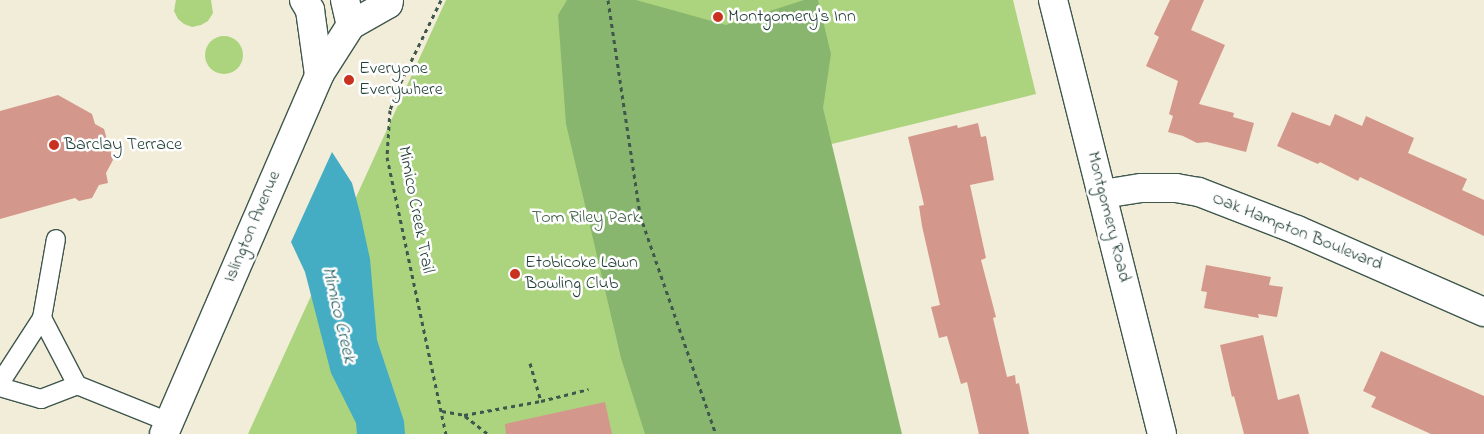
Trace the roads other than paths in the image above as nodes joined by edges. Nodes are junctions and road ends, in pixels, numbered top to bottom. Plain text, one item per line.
1 (304, 0) edge
2 (389, 0) edge
3 (1053, 0) edge
4 (348, 12) edge
5 (319, 75) junction
6 (1103, 194) junction
7 (56, 239) dead end
8 (1484, 312) edge
9 (42, 318) junction
10 (0, 383) edge
11 (77, 385) junction
12 (0, 387) edge
13 (167, 428) edge
14 (1162, 434) edge

1 - 5 street
2 - 4 street, Islington Avenue
3 - 6 street, Montgomery Road
4 - 5 street, Islington Avenue
5 - 13 street, Islington Avenue
6 - 8 street, Oak Hampton Boulevard
6 - 14 street, Montgomery Road
7 - 9 lane
9 - 10 lane
9 - 11 lane
11 - 12 lane
11 - 13 lane

